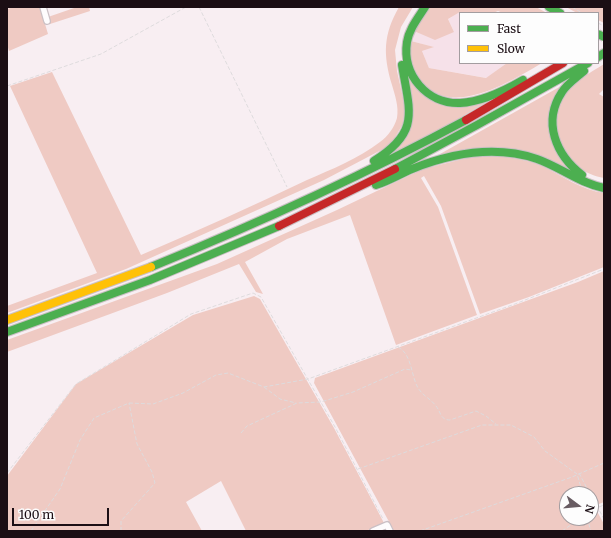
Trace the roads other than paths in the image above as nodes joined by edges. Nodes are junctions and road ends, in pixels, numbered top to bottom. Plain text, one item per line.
1 (43, 7) edge
2 (418, 7) edge
3 (425, 7) edge
4 (549, 7) edge
5 (558, 12) edge
6 (47, 21) dead end
7 (586, 64) edge
8 (591, 64) edge
9 (560, 65) edge
10 (604, 183) edge
11 (604, 188) edge
12 (326, 192) junction
13 (349, 193) junction
14 (7, 320) edge
15 (7, 332) edge
16 (373, 531) edge
17 (390, 531) edge

1 - 6 street
2 - 12 main road
3 - 9 main road
4 - 5 main road
7 - 13 main road
8 - 10 main road
9 - 12 main road
11 - 13 main road
12 - 14 main road
13 - 15 main road
16 - 17 street

